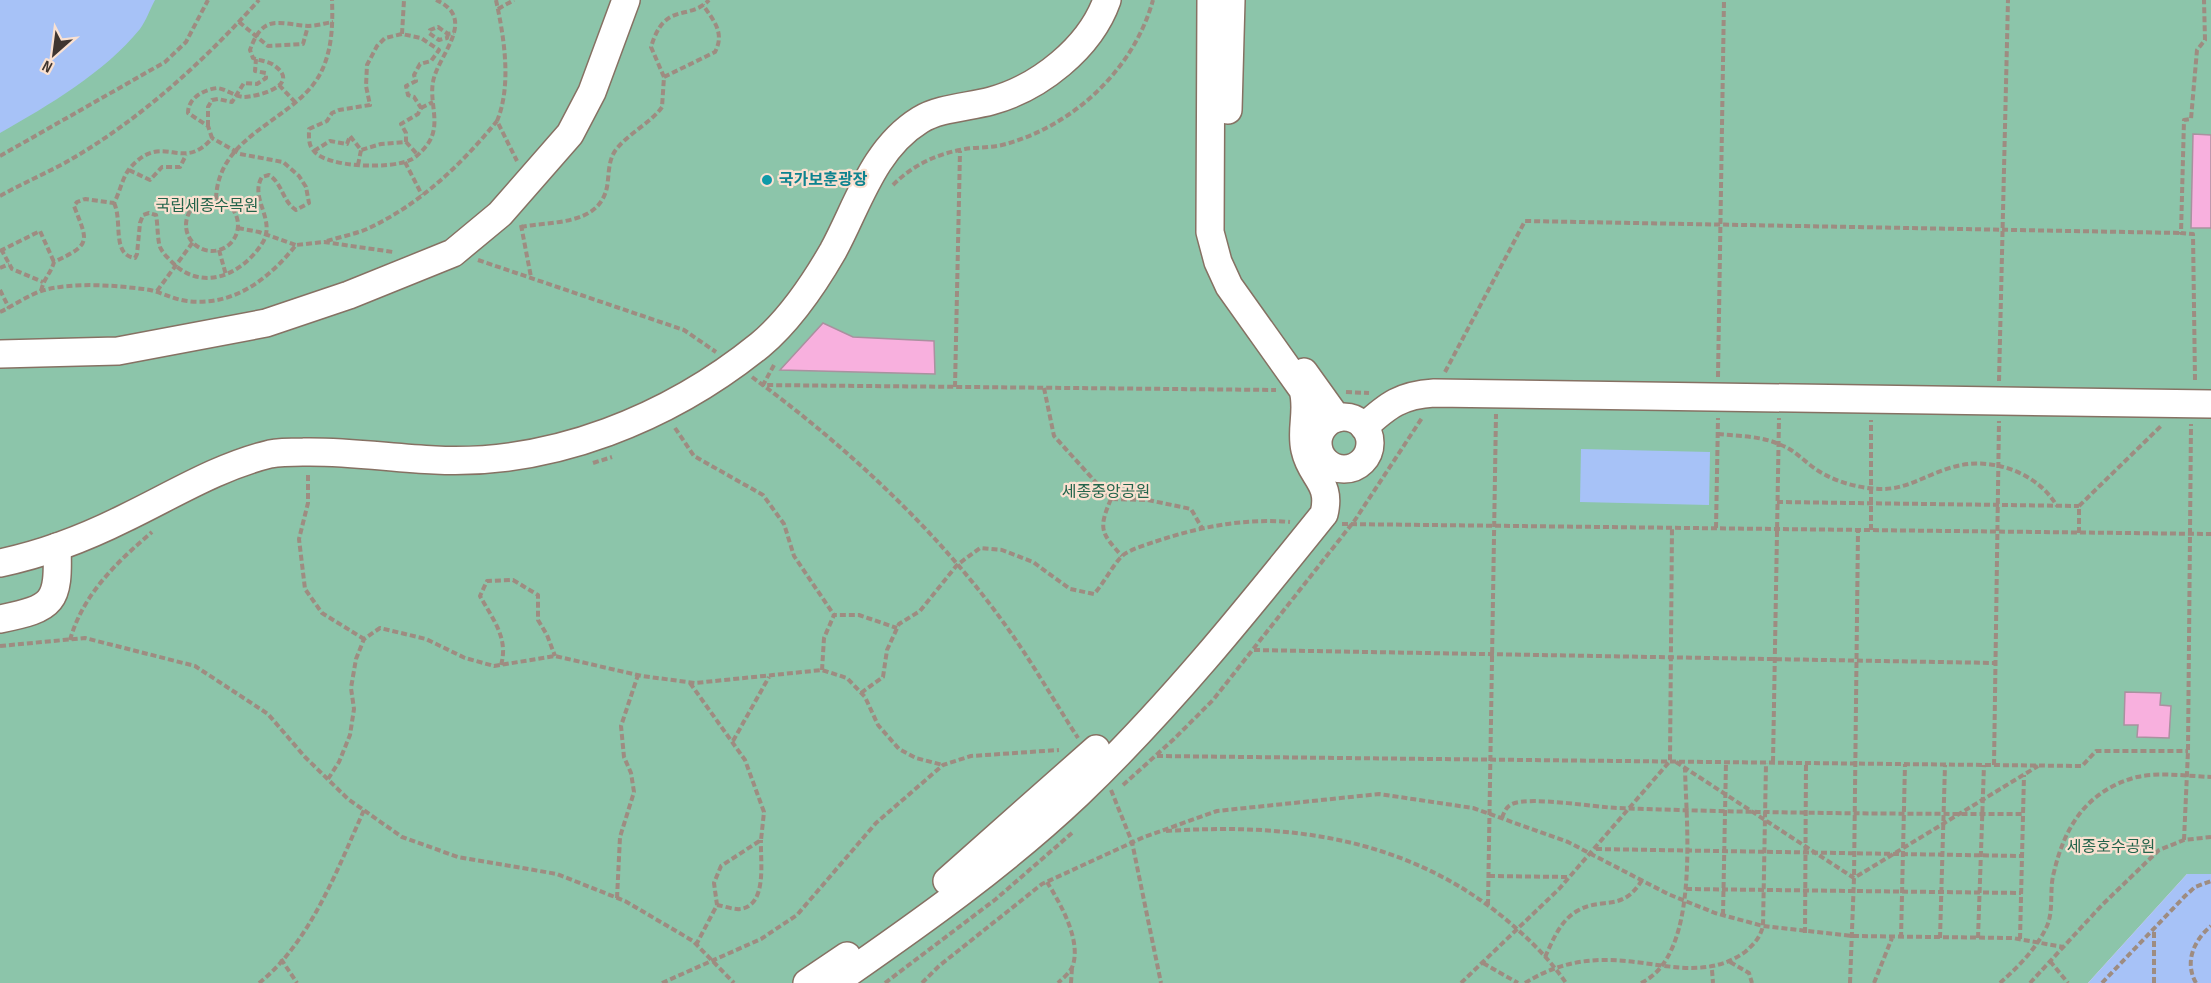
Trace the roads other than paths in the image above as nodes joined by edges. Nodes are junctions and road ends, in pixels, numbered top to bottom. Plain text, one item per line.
1 (626, 0) edge
2 (1107, 0) edge
3 (1211, 0) edge
4 (1231, 0) edge
5 (0, 354) edge
6 (1310, 390) junction
7 (2206, 414) edge
8 (1337, 418) junction
9 (1364, 427) junction
10 (1330, 476) junction
11 (1306, 523) junction
12 (57, 547) junction
13 (0, 563) edge
14 (0, 619) edge
15 (807, 983) edge
16 (834, 983) edge

1 - 5 lane
2 - 12 lane
3 - 6 lane
4 - 6 lane
6 - 8 lane
6 - 10 lane
7 - 9 lane
8 - 9 lane
8 - 10 lane
9 - 10 lane
10 - 11 lane
11 - 15 lane
11 - 16 lane
12 - 13 lane
12 - 14 lane

